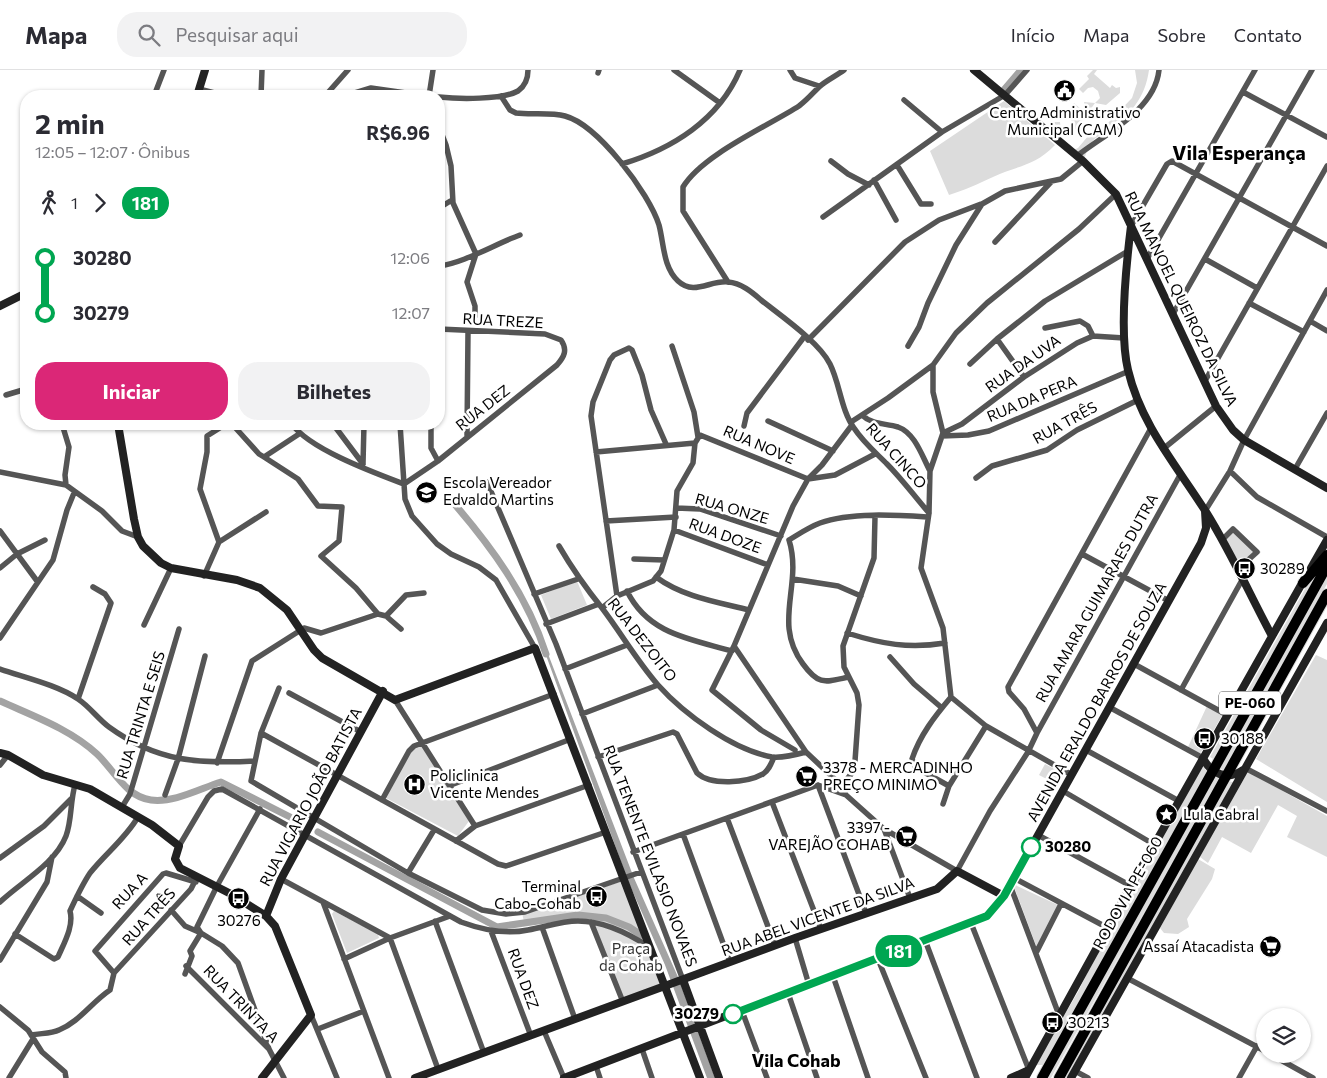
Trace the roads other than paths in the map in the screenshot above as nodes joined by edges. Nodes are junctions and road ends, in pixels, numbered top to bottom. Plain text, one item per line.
1 (164, 70) edge
2 (205, 70) edge
3 (262, 70) edge
4 (348, 70) edge
5 (433, 70) edge
6 (528, 70) edge
7 (674, 70) edge
8 (740, 70) edge
9 (790, 70) edge
10 (844, 70) edge
11 (974, 70) edge
12 (1027, 70) edge
13 (1159, 70) edge
14 (1255, 70) edge
15 (1312, 70) edge
16 (820, 86) junction
17 (156, 90) edge
18 (199, 90) edge
19 (261, 90) edge
20 (331, 90) edge
21 (364, 90) edge
22 (384, 90) edge
23 (429, 90) edge
24 (1243, 92) junction
25 (1005, 95) junction
26 (501, 96) junction
27 (445, 97) edge
28 (904, 100) dead end
29 (720, 103) junction
30 (1287, 115) junction
31 (942, 132) junction
32 (1327, 136) edge
33 (445, 142) edge
34 (1080, 159) junction
35 (831, 161) dead end
36 (622, 164) junction
37 (897, 165) junction
38 (1327, 166) edge
39 (1196, 174) junction
40 (874, 180) junction
41 (1051, 182) junction
42 (869, 185) junction
43 (1116, 194) junction
44 (1239, 198) junction
45 (452, 200) junction
46 (445, 204) edge
47 (931, 204) dead end
48 (982, 204) junction
49 (823, 217) dead end
50 (896, 220) dead end
51 (1131, 226) junction
52 (1292, 226) junction
53 (520, 236) dead end
54 (995, 242) dead end
55 (1327, 246) edge
56 (476, 254) junction
57 (1128, 254) junction
58 (1205, 259) junction
59 (1147, 260) junction
60 (445, 264) edge
61 (728, 282) junction
62 (1257, 288) junction
63 (1327, 290) edge
64 (20, 296) edge
65 (1249, 303) junction
66 (0, 306) edge
67 (1173, 314) junction
68 (475, 316) dead end
69 (1310, 321) junction
70 (1045, 328) dead end
71 (445, 330) edge
72 (1327, 331) edge
73 (468, 332) junction
74 (1304, 332) junction
75 (1093, 336) junction
76 (806, 338) junction
77 (1124, 338) junction
78 (996, 339) junction
79 (564, 344) joint
80 (672, 346) dead end
81 (908, 346) dead end
82 (970, 364) dead end
83 (933, 365) junction
84 (1129, 372) junction
85 (1024, 377) junction
86 (1205, 381) junction
87 (20, 391) edge
88 (6, 395) dead end
89 (1138, 400) junction
90 (1216, 406) junction
91 (1327, 413) edge
92 (862, 415) junction
93 (768, 421) dead end
94 (851, 423) junction
95 (744, 426) dead end
96 (1151, 428) junction
97 (64, 430) edge
98 (119, 430) edge
99 (217, 430) edge
100 (238, 430) edge
101 (296, 430) edge
102 (338, 430) edge
103 (364, 430) edge
104 (400, 430) edge
105 (431, 430) edge
106 (299, 434) junction
107 (943, 434) junction
108 (467, 435) junction
109 (698, 438) junction
110 (1244, 440) junction
111 (666, 444) junction
112 (1163, 449) junction
113 (833, 451) junction
114 (596, 452) junction
115 (875, 454) junction
116 (264, 456) junction
117 (438, 461) junction
118 (363, 467) junction
119 (1295, 469) junction
120 (930, 471) junction
121 (1230, 471) junction
122 (0, 472) edge
123 (1180, 475) junction
124 (976, 478) dead end
125 (808, 479) junction
126 (487, 482) dead end
127 (404, 484) junction
128 (66, 485) junction
129 (1327, 488) edge
130 (74, 492) junction
131 (676, 508) junction
132 (1205, 511) junction
133 (266, 512) dead end
134 (928, 515) junction
135 (676, 517) junction
136 (875, 517) junction
137 (606, 522) junction
138 (674, 530) junction
139 (0, 531) edge
140 (138, 537) junction
141 (781, 537) junction
142 (1221, 538) junction
143 (1327, 538) edge
144 (45, 540) dead end
145 (789, 540) junction
146 (219, 542) junction
147 (1200, 543) junction
148 (559, 546) dead end
149 (17, 554) junction
150 (1082, 554) junction
151 (1327, 555) edge
152 (634, 559) dead end
153 (664, 560) junction
154 (768, 565) junction
155 (1327, 566) edge
156 (0, 568) edge
157 (171, 568) junction
158 (1237, 570) junction
159 (204, 576) junction
160 (1124, 576) junction
161 (656, 577) junction
162 (578, 579) junction
163 (793, 579) junction
164 (1242, 580) junction
165 (37, 581) junction
166 (1303, 583) junction
167 (94, 588) dead end
168 (627, 591) junction
169 (424, 593) dead end
170 (534, 594) junction
171 (1327, 594) edge
172 (617, 596) junction
173 (861, 596) junction
174 (1169, 601) junction
175 (600, 606) junction
176 (749, 610) junction
177 (378, 614) junction
178 (386, 616) junction
179 (1327, 623) edge
180 (546, 624) junction
181 (144, 625) dead end
182 (179, 629) dead end
183 (402, 629) dead end
184 (301, 630) junction
185 (847, 632) junction
186 (1272, 636) junction
187 (0, 638) edge
188 (945, 643) junction
189 (627, 645) junction
190 (535, 648) junction
191 (733, 648) junction
192 (205, 656) dead end
193 (890, 657) dead end
194 (1134, 664) junction
195 (0, 669) edge
196 (565, 669) junction
197 (849, 677) junction
198 (658, 685) junction
199 (279, 688) dead end
200 (1181, 690) junction
201 (383, 691) junction
202 (289, 693) dead end
203 (554, 694) junction
204 (950, 697) junction
205 (78, 699) junction
206 (395, 700) junction
207 (1109, 707) junction
208 (942, 708) junction
209 (582, 714) junction
210 (1227, 715) junction
211 (986, 726) junction
212 (361, 732) junction
213 (261, 733) junction
214 (1037, 733) junction
215 (571, 739) junction
216 (423, 743) junction
217 (144, 746) junction
218 (795, 750) dead end
219 (1086, 750) junction
220 (806, 752) junction
221 (1028, 752) junction
222 (4, 754) edge
223 (774, 757) junction
224 (598, 758) junction
225 (1203, 758) junction
226 (178, 759) junction
227 (254, 760) junction
228 (217, 762) junction
229 (0, 765) edge
230 (1246, 768) junction
231 (1212, 770) junction
232 (1072, 775) junction
233 (1225, 776) junction
234 (338, 777) junction
235 (75, 785) junction
236 (451, 785) junction
237 (589, 785) junction
238 (818, 785) junction
239 (842, 786) junction
240 (949, 786) junction
241 (1063, 791) junction
242 (165, 795) dead end
243 (846, 795) junction
244 (71, 798) junction
245 (382, 800) junction
246 (1179, 801) junction
247 (772, 802) junction
248 (943, 804) dead end
249 (122, 807) junction
250 (260, 809) junction
251 (1327, 811) edge
252 (138, 817) junction
253 (727, 818) junction
254 (315, 820) junction
255 (475, 826) junction
256 (884, 829) junction
257 (434, 830) junction
258 (606, 832) junction
259 (683, 834) junction
260 (305, 835) junction
261 (1038, 835) junction
262 (456, 841) junction
263 (1155, 845) junction
264 (179, 846) junction
265 (633, 852) junction
266 (52, 856) junction
267 (0, 858) edge
268 (957, 871) junction
269 (641, 872) junction
270 (408, 873) junction
271 (624, 877) junction
272 (196, 879) junction
273 (281, 879) junction
274 (1012, 882) junction
275 (217, 886) junction
276 (1131, 886) junction
277 (77, 896) junction
278 (1004, 896) junction
279 (910, 898) junction
280 (0, 902) edge
281 (323, 902) junction
282 (1061, 904) junction
283 (171, 910) junction
284 (101, 913) dead end
285 (866, 913) junction
286 (266, 916) junction
287 (450, 916) junction
288 (436, 921) junction
289 (591, 922) junction
290 (971, 923) junction
291 (542, 927) junction
292 (1108, 928) junction
293 (821, 929) junction
294 (491, 931) junction
295 (200, 933) junction
296 (15, 934) junction
297 (390, 938) junction
298 (795, 938) junction
299 (926, 940) junction
300 (776, 945) junction
301 (651, 948) junction
302 (1036, 953) junction
303 (344, 959) junction
304 (878, 959) junction
305 (0, 960) edge
306 (730, 962) junction
307 (186, 966) junction
308 (114, 973) junction
309 (185, 974) dead end
310 (833, 976) junction
311 (1127, 978) junction
312 (682, 981) junction
313 (668, 985) junction
314 (809, 985) junction
315 (788, 993) junction
316 (623, 1002) junction
317 (0, 1008) edge
318 (364, 1011) junction
319 (742, 1011) junction
320 (311, 1015) junction
321 (1059, 1016) junction
322 (575, 1019) junction
323 (259, 1022) junction
324 (699, 1028) junction
325 (318, 1029) junction
326 (250, 1030) junction
327 (544, 1030) junction
328 (686, 1032) junction
329 (530, 1036) junction
330 (32, 1037) junction
331 (1256, 1045) edge
332 (1256, 1048) edge
333 (269, 1049) junction
334 (642, 1049) junction
335 (484, 1053) junction
336 (276, 1060) junction
337 (1286, 1063) edge
338 (596, 1066) junction
339 (438, 1069) junction
340 (1029, 1070) junction
341 (1073, 1074) edge
342 (9, 1078) edge
343 (66, 1078) edge
344 (262, 1078) edge
345 (284, 1078) edge
346 (337, 1078) edge
347 (389, 1078) edge
348 (415, 1078) edge
349 (564, 1078) edge
350 (600, 1078) edge
351 (652, 1078) edge
352 (700, 1078) edge
353 (719, 1078) edge
354 (767, 1078) edge
355 (817, 1078) edge
356 (868, 1078) edge
357 (926, 1078) edge
358 (977, 1078) edge
359 (1011, 1078) edge
360 (1025, 1078) edge
361 (1042, 1078) edge
362 (1059, 1078) edge
363 (1088, 1078) edge
364 (1239, 1078) edge
365 (1313, 1078) edge

1 - 17 street
2 - 18 street
3 - 19 street
4 - 20 street
5 - 23 street
6 - 26 street
7 - 29 street
8 - 29 street
9 - 16 street
10 - 16 street
11 - 25 street, RUA MANOEL QUEIROZ DA SILVA
12 - 25 street
13 - 34 street
14 - 24 street
15 - 30 street
16 - 61 street
21 - 22 street
24 - 30 street
24 - 39 street
25 - 31 street
25 - 34 street, RUA MANOEL QUEIROZ DA SILVA
26 - 27 street
26 - 36 street
28 - 31 street
29 - 36 street
30 - 32 street
30 - 44 street
31 - 37 street
33 - 45 street
34 - 41 street
34 - 43 street, RUA MANOEL QUEIROZ DA SILVA
35 - 42 street
36 - 61 street
37 - 40 street
37 - 47 street
38 - 52 street
39 - 44 street
39 - 51 street
39 - 59 street
40 - 42 street
40 - 50 street
41 - 48 street
41 - 54 street
42 - 49 street
43 - 51 street, RUA MANOEL QUEIROZ DA SILVA
43 - 83 street
44 - 52 street
44 - 58 street
45 - 46 street
45 - 56 street
48 - 76 street
48 - 81 street
51 - 57 street
51 - 59 street, RUA MANOEL QUEIROZ DA SILVA
52 - 55 street
52 - 62 street
53 - 56 street
56 - 60 street
56 - 68 street
57 - 59 street
57 - 77 street
57 - 78 street
58 - 62 street
58 - 67 street
59 - 67 street, RUA MANOEL QUEIROZ DA SILVA
61 - 76 street, RUA CINCO
62 - 65 street
63 - 69 street
64 - 66 street
65 - 74 street
65 - 86 street
67 - 86 street, RUA MANOEL QUEIROZ DA SILVA
69 - 72 street
69 - 74 street
70 - 75 street
71 - 73 street, RUA TREZE
73 - 79 street, RUA TREZE
73 - 108 street
74 - 110 street
75 - 77 street
75 - 85 street, RUA DA UVA
76 - 94 street, RUA CINCO
76 - 95 street
77 - 84 street
78 - 82 street
78 - 85 street
79 - 108 street, RUA DEZ
80 - 109 street
83 - 92 street
83 - 107 street
84 - 89 street
84 - 107 street, RUA DA PERA
85 - 107 street, RUA DA UVA
86 - 90 street, RUA MANOEL QUEIROZ DA SILVA
87 - 88 street
89 - 96 street
89 - 124 street, RUA TRÊS
90 - 110 street, RUA MANOEL QUEIROZ DA SILVA
90 - 112 street
91 - 119 street
92 - 94 street
92 - 120 street
93 - 113 street
94 - 113 street
94 - 115 street, RUA CINCO
96 - 112 street
96 - 150 street
97 - 128 street
98 - 140 street
99 - 146 street
100 - 116 street
101 - 106 street
102 - 118 street
103 - 118 street
104 - 127 street
105 - 117 street
106 - 116 street
106 - 118 street
107 - 120 street
108 - 117 street, RUA DEZ
109 - 111 street, RUA NOVE
109 - 125 street, RUA NOVE
109 - 131 street
110 - 119 street, RUA MANOEL QUEIROZ DA SILVA
110 - 121 street
111 - 114 street, RUA NOVE
111 - 114 street
112 - 123 street
113 - 125 street
114 - 137 street
115 - 125 street
115 - 134 street, RUA CINCO
116 - 177 street
117 - 127 street, RUA DEZ
118 - 127 street
119 - 129 street, RUA MANOEL QUEIROZ DA SILVA
120 - 134 street
121 - 132 street
121 - 143 street
122 - 128 street
123 - 132 street
123 - 160 street, RUA AMARA GUIMARAES DUTRA
125 - 141 street
126 - 170 street, RUA TENENTE EVILASIO NOVAES
127 - 190 street
128 - 130 street
130 - 140 street
130 - 165 street
131 - 135 street
131 - 141 street, RUA ONZE
132 - 142 street
132 - 147 street, AVENIDA ERALDO BARROS DE SOUZA
133 - 146 street
134 - 136 street
134 - 188 street
135 - 137 street, RUA ONZE
135 - 138 street
136 - 145 street
136 - 173 street
137 - 172 street
138 - 153 street
138 - 154 street, RUA DOZE
139 - 149 street
140 - 157 street
141 - 145 street, RUA ONZE
141 - 154 street
142 - 147 street
142 - 158 street
142 - 158 street
143 - 166 street, PE-060
144 - 149 street
145 - 163 street
146 - 159 street
147 - 174 street, AVENIDA ERALDO BARROS DE SOUZA
148 - 162 street, RUA DEZOITO
149 - 156 street
149 - 165 street
150 - 160 street
150 - 214 street
151 - 166 highway
152 - 153 street
153 - 161 street
154 - 176 street
155 - 231 highway, RODOVIA PE-060 / PE-060
157 - 159 street
157 - 181 street
158 - 164 street
159 - 184 street
160 - 174 street
160 - 214 street, RUA AMARA GUIMARAES DUTRA
161 - 168 street
161 - 176 street
162 - 170 street
162 - 175 street, RUA DEZOITO
163 - 173 street
163 - 197 street
164 - 186 street
164 - 200 street
165 - 187 street
166 - 186 street, PE-060
167 - 205 street
168 - 172 street
168 - 191 street
169 - 178 street
170 - 180 street, RUA TENENTE EVILASIO NOVAES
171 - 233 highway, RODOVIA PE-060 / PE-060
172 - 175 street
173 - 185 street
174 - 194 street, AVENIDA ERALDO BARROS DE SOUZA
175 - 180 street
175 - 189 street, RUA DEZOITO
176 - 191 street
177 - 178 street
177 - 184 street
178 - 183 street
179 - 230 street, PE-060
180 - 196 street, RUA TENENTE EVILASIO NOVAES
182 - 217 street, RUA TRINTA E SEIS
184 - 201 street
184 - 228 street
185 - 188 street
185 - 197 street
186 - 210 street, PE-060
188 - 204 street
189 - 196 street
189 - 198 street, RUA DEZOITO
190 - 203 street
190 - 206 street
191 - 218 street
191 - 220 street
192 - 226 street
193 - 208 street
194 - 200 street
194 - 207 street, AVENIDA ERALDO BARROS DE SOUZA
195 - 205 street
196 - 209 street, RUA TENENTE EVILASIO NOVAES
197 - 239 street
198 - 209 street
198 - 223 street, RUA DEZOITO
199 - 213 street
200 - 210 street
201 - 206 street
201 - 212 street, RUA VIGARIO JOÃO BATISTA
202 - 212 street
203 - 215 street
203 - 216 street
204 - 208 street
204 - 211 street
205 - 217 street
206 - 216 street
207 - 219 street, AVENIDA ERALDO BARROS DE SOUZA
207 - 225 street
208 - 240 street
209 - 224 street, RUA TENENTE EVILASIO NOVAES
210 - 225 street, PE-060
211 - 221 street
211 - 240 street
212 - 234 street, RUA VIGARIO JOÃO BATISTA
213 - 227 street
213 - 234 street
214 - 221 street
215 - 236 street
215 - 237 street
216 - 236 street
216 - 245 street
217 - 226 street
217 - 249 street, RUA TRINTA E SEIS
219 - 232 street, AVENIDA ERALDO BARROS DE SOUZA
219 - 246 street
220 - 223 street, RUA DEZOITO
220 - 239 street
221 - 232 street
221 - 268 street
222 - 229 street
222 - 235 street
223 - 224 street
224 - 265 street, RUA TENENTE EVILASIO NOVAES
225 - 231 street
225 - 246 street, PE-060
226 - 228 street
226 - 242 street
227 - 228 street
227 - 254 street
230 - 233 street
230 - 251 street
230 - 311 street, PE-060
231 - 233 street
231 - 361 highway, RODOVIA PE-060 / PE-060
232 - 241 street, AVENIDA ERALDO BARROS DE SOUZA
233 - 362 highway, RODOVIA PE-060 / PE-060
234 - 245 street
234 - 254 street, RUA VIGARIO JOÃO BATISTA
235 - 244 street
235 - 249 street
236 - 255 street
237 - 255 street
237 - 258 street
238 - 243 street
238 - 247 street
238 - 285 street
239 - 243 street
240 - 248 street
241 - 261 street, AVENIDA ERALDO BARROS DE SOUZA
241 - 263 street
243 - 256 street
244 - 266 street
244 - 267 street
245 - 257 street
246 - 263 street, PE-060
247 - 253 street
247 - 293 street
249 - 252 street
250 - 260 street
250 - 264 street
250 - 275 street
252 - 264 street
252 - 277 street
253 - 259 street
253 - 300 street
254 - 260 street, RUA VIGARIO JOÃO BATISTA
254 - 270 street
255 - 262 street
256 - 268 street
256 - 279 street
257 - 262 street
257 - 270 street
258 - 262 street
258 - 271 street
259 - 265 street
259 - 306 street
260 - 273 street, RUA VIGARIO JOÃO BATISTA
260 - 287 street
261 - 274 street, AVENIDA ERALDO BARROS DE SOUZA
261 - 276 street
263 - 276 street, PE-060
264 - 272 street
265 - 269 street, RUA TENENTE EVILASIO NOVAES
266 - 280 street
266 - 296 street
268 - 278 street
268 - 279 street, RUA ABEL VICENTE DA SILVA
269 - 271 street
269 - 312 street, RUA TENENTE EVILASIO NOVAES
270 - 271 street
271 - 301 street
272 - 275 street
272 - 283 street, RUA TRÊS
272 - 308 street, RUA A
273 - 281 street
273 - 286 street, RUA VIGARIO JOÃO BATISTA
274 - 278 street, AVENIDA ERALDO BARROS DE SOUZA
274 - 282 street
274 - 302 street
275 - 286 street
275 - 295 street
276 - 292 street, PE-060
277 - 284 street
277 - 296 street
278 - 290 street, AVENIDA ERALDO BARROS DE SOUZA
279 - 285 street, RUA ABEL VICENTE DA SILVA
281 - 297 street
281 - 303 street
282 - 292 street
282 - 302 street
283 - 295 street
283 - 308 street, RUA TRÊS
285 - 293 street, RUA ABEL VICENTE DA SILVA
286 - 320 street
287 - 288 street
287 - 294 street
288 - 297 street
288 - 335 street
289 - 291 street
289 - 301 street
289 - 316 street
290 - 299 street, AVENIDA ERALDO BARROS DE SOUZA
290 - 340 street
291 - 294 street
291 - 322 street
292 - 321 street, PE-060
293 - 298 street, RUA ABEL VICENTE DA SILVA
294 - 329 street, RUA DEZ
295 - 307 street
295 - 323 street
296 - 305 street
297 - 303 street
297 - 339 street
298 - 300 street, RUA ABEL VICENTE DA SILVA
298 - 314 street
299 - 304 street, AVENIDA ERALDO BARROS DE SOUZA
299 - 358 street
300 - 306 street, RUA ABEL VICENTE DA SILVA
301 - 313 street
302 - 321 street
303 - 318 street
304 - 310 street, AVENIDA ERALDO BARROS DE SOUZA
304 - 357 street
306 - 312 street, RUA ABEL VICENTE DA SILVA
307 - 309 street
307 - 326 street, RUA TRINTA A
308 - 330 street, RUA TRÊS
310 - 314 street, AVENIDA ERALDO BARROS DE SOUZA
310 - 356 street
311 - 331 street
311 - 341 street, PE-060
312 - 313 street, RUA ABEL VICENTE DA SILVA
312 - 324 street, RUA TENENTE EVILASIO NOVAES
313 - 316 street, RUA ABEL VICENTE DA SILVA
313 - 328 street
314 - 315 street, AVENIDA ERALDO BARROS DE SOUZA
315 - 319 street, AVENIDA ERALDO BARROS DE SOUZA
315 - 355 street
316 - 322 street, RUA ABEL VICENTE DA SILVA
317 - 330 street
318 - 325 street
318 - 347 street
319 - 324 street, AVENIDA ERALDO BARROS DE SOUZA
319 - 354 street
320 - 325 street
320 - 336 street
321 - 340 street, PE-060
322 - 327 street, RUA ABEL VICENTE DA SILVA
323 - 326 street
323 - 333 street
324 - 328 street, AVENIDA ERALDO BARROS DE SOUZA
324 - 353 street, RUA TENENTE EVILASIO NOVAES
325 - 346 street
326 - 333 street, RUA TRINTA A
327 - 329 street, RUA ABEL VICENTE DA SILVA
327 - 349 street
328 - 334 street, AVENIDA ERALDO BARROS DE SOUZA
328 - 352 street
329 - 335 street, RUA ABEL VICENTE DA SILVA
330 - 342 street
330 - 343 street
332 - 364 street
333 - 336 street, RUA TRINTA A
334 - 338 street, AVENIDA ERALDO BARROS DE SOUZA
334 - 351 street
335 - 339 street, RUA ABEL VICENTE DA SILVA
336 - 344 street
336 - 345 street, RUA TRINTA A
337 - 365 street
338 - 349 street
338 - 350 street
339 - 348 street, RUA ABEL VICENTE DA SILVA
340 - 359 street
340 - 360 street, PE-060
341 - 363 street

